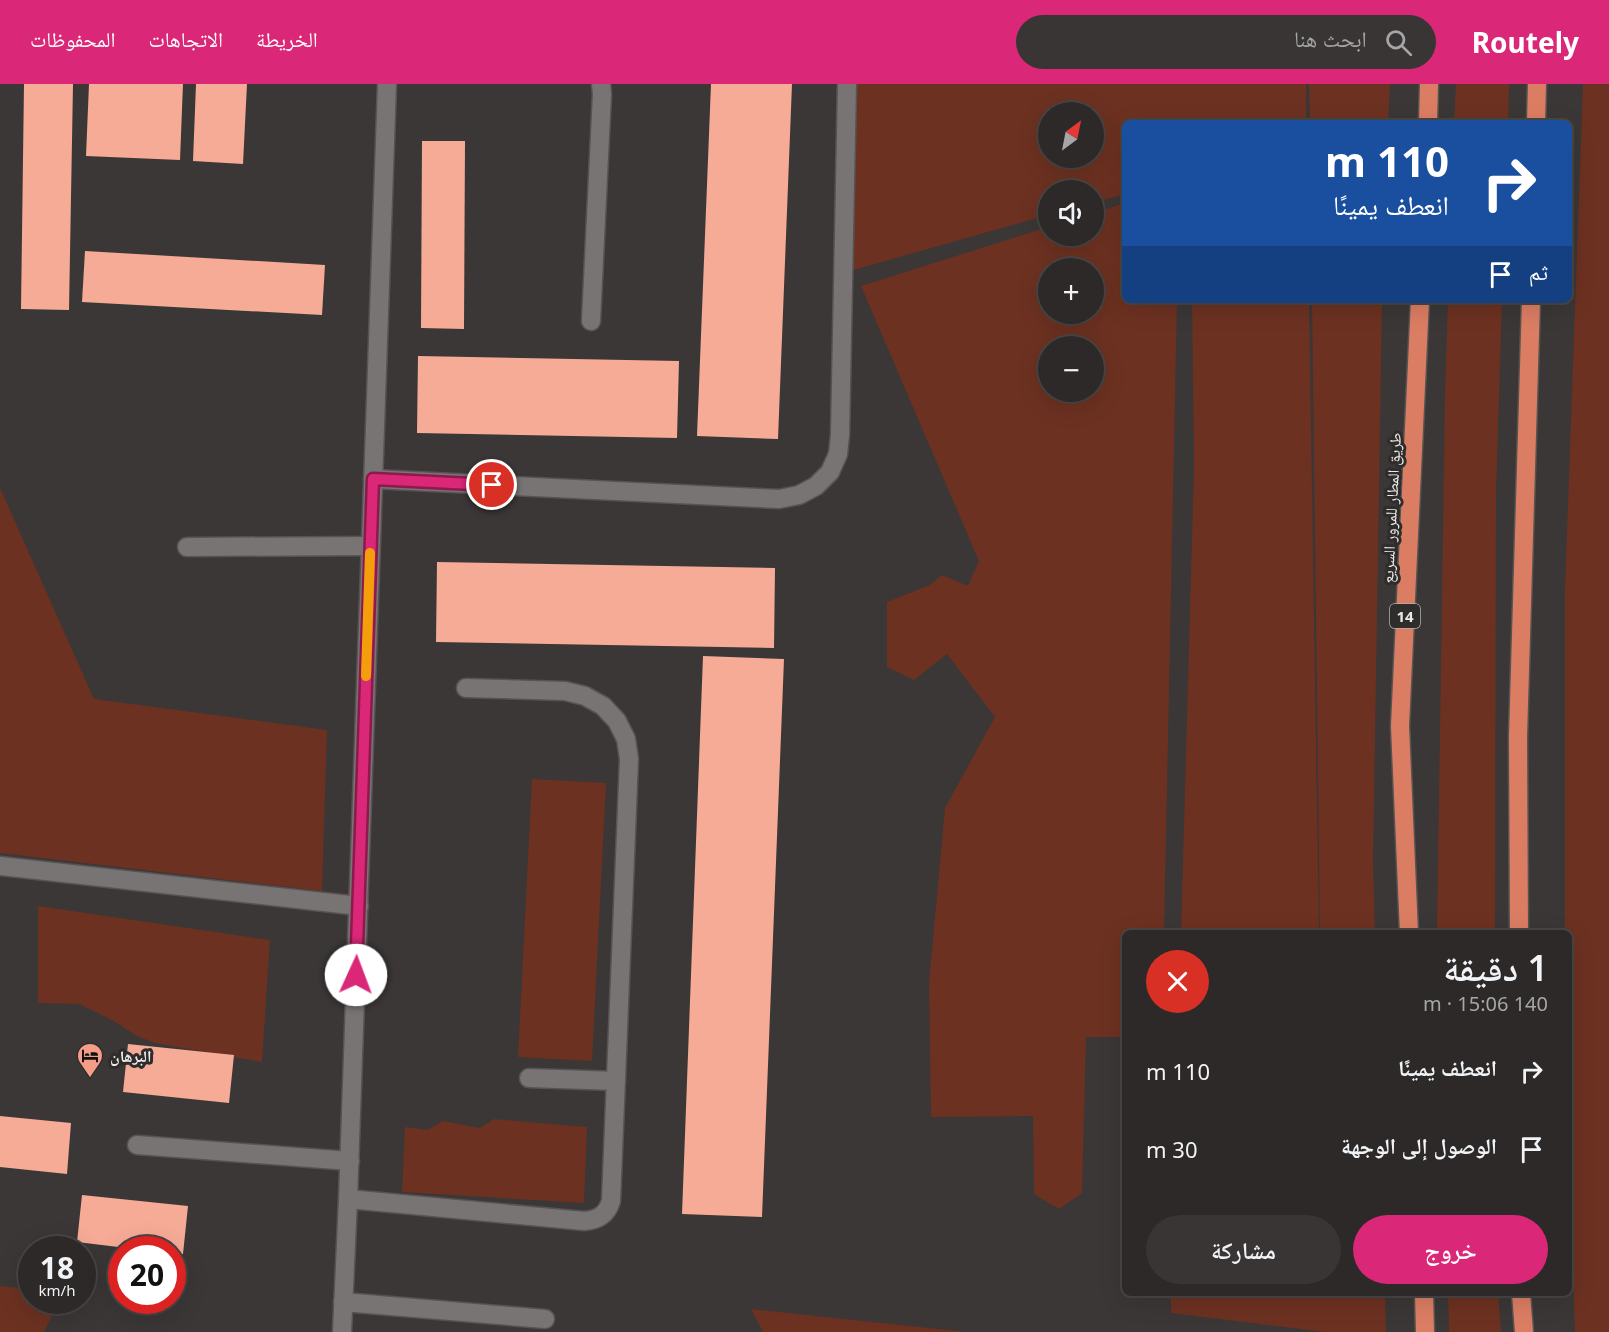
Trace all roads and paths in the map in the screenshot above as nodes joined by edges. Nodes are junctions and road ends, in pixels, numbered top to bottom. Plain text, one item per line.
1 (387, 84) edge
2 (601, 84) edge
3 (847, 84) edge
4 (1429, 84) edge
5 (1537, 84) edge
6 (1428, 120) edge
7 (1536, 120) edge
8 (1420, 303) edge
9 (1531, 303) edge
10 (591, 321) dead end
11 (373, 479) junction
12 (370, 546) junction
13 (187, 547) dead end
14 (466, 688) dead end
15 (0, 867) edge
16 (358, 906) junction
17 (1409, 930) edge
18 (1519, 930) edge
19 (529, 1078) dead end
20 (616, 1081) junction
21 (136, 1145) dead end
22 (350, 1161) junction
23 (348, 1199) junction
24 (1424, 1296) edge
25 (1521, 1296) edge
26 (343, 1302) junction
27 (545, 1319) dead end
28 (342, 1332) edge
29 (1425, 1332) edge
30 (1524, 1332) edge

1 - 11 lane
2 - 10 lane
3 - 11 lane
4 - 6 highway
5 - 7 highway
8 - 17 highway, طريق المطار للمرور السريع / 14
9 - 18 highway
11 - 12 lane
12 - 13 lane
12 - 16 lane
14 - 20 lane
15 - 16 lane
16 - 22 lane
19 - 20 lane
20 - 23 lane
21 - 22 lane
22 - 23 lane
23 - 26 lane
24 - 29 highway
25 - 30 highway
26 - 27 lane
26 - 28 lane

